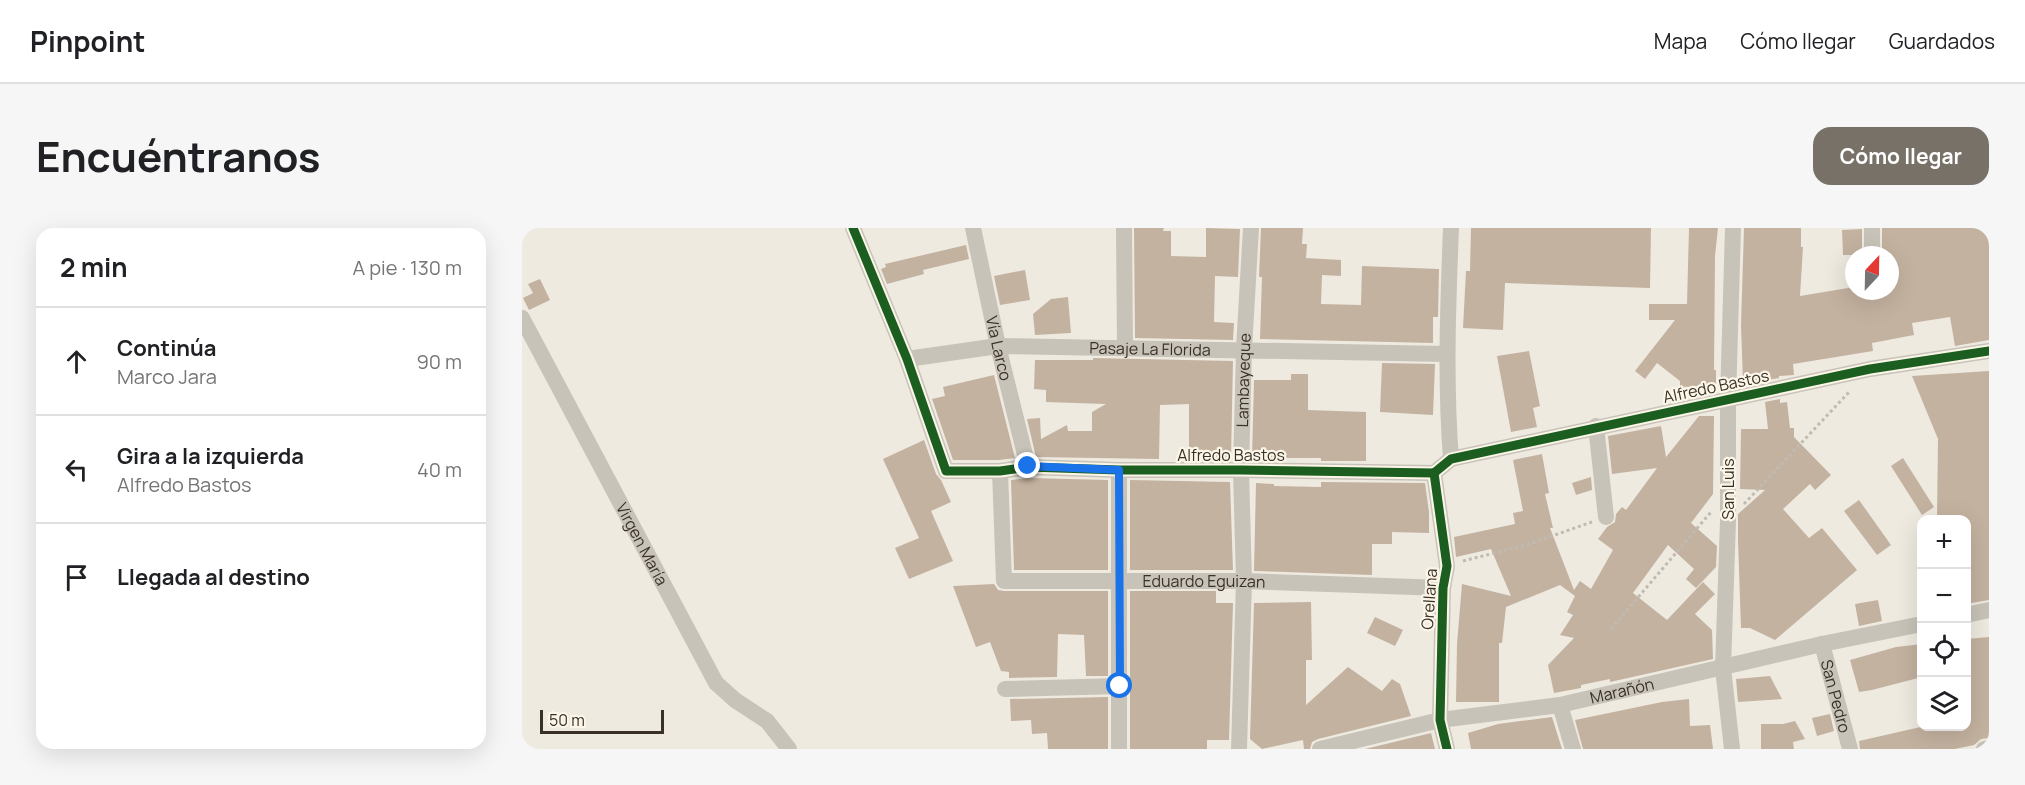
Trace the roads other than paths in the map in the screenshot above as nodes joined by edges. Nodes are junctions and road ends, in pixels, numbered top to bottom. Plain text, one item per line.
1 (853, 228) edge
2 (973, 228) edge
3 (1124, 228) edge
4 (1251, 228) edge
5 (1451, 228) edge
6 (1733, 228) edge
7 (1872, 228) edge
8 (1872, 246) edge
9 (522, 318) edge
10 (998, 345) junction
11 (1125, 347) junction
12 (1244, 350) junction
13 (1989, 351) edge
14 (1447, 354) junction
15 (907, 359) junction
16 (1728, 400) junction
17 (1596, 426) junction
18 (1451, 459) junction
19 (1028, 466) junction
20 (1119, 470) junction
21 (1241, 470) junction
22 (1000, 471) junction
23 (1434, 473) junction
24 (1606, 517) road end
25 (1118, 580) junction
26 (1244, 581) junction
27 (1443, 588) junction
28 (1989, 610) edge
29 (1971, 614) edge
30 (1917, 625) edge
31 (1822, 644) junction
32 (1723, 668) junction
33 (1120, 686) junction
34 (1005, 689) dead end
35 (1560, 705) junction
36 (1440, 720) junction
37 (1989, 748) edge
38 (789, 749) edge
39 (1119, 749) edge
40 (1239, 749) edge
41 (1320, 749) edge
42 (1447, 749) edge
43 (1572, 749) edge
44 (1732, 749) edge
45 (1850, 749) edge
46 (1984, 749) edge

1 - 15 street
2 - 10 street, Vía Larco
3 - 11 street
4 - 12 street, Lambayeque
5 - 14 street
6 - 16 street, San Luis
7 - 8 street
9 - 38 street, Virgen María
10 - 11 street, Pasaje La Florida
10 - 15 street, Pasaje La Florida
10 - 19 street, Vía Larco
11 - 12 street, Pasaje La Florida
12 - 14 street, Pasaje La Florida
12 - 21 street, Lambayeque
13 - 16 street, Alfredo Bastos
14 - 18 street
15 - 22 street, Alfredo Bastos
16 - 17 street, Alfredo Bastos
16 - 32 street, San Luis
17 - 18 street, Alfredo Bastos
17 - 24 street
18 - 23 street
19 - 20 street, Alfredo Bastos
19 - 22 street, Alfredo Bastos
20 - 21 street, Alfredo Bastos
20 - 25 street
21 - 23 street, Alfredo Bastos
21 - 26 street, Lambayeque
22 - 25 street, Eduardo Eguizan
23 - 27 street, Orellana
25 - 26 street, Eduardo Eguizan
25 - 33 street
26 - 27 street, Eduardo Eguizan
26 - 40 street, Lambayeque
27 - 36 street, Orellana
28 - 29 street
30 - 31 street, Marañón
31 - 32 street, Marañón
31 - 45 street, San Pedro
32 - 35 street, Marañón
32 - 44 street, San Luis
33 - 34 street
33 - 39 street
35 - 36 street, Marañón
35 - 43 street
36 - 41 street, Marañón
36 - 42 street, Orellana
37 - 46 street

